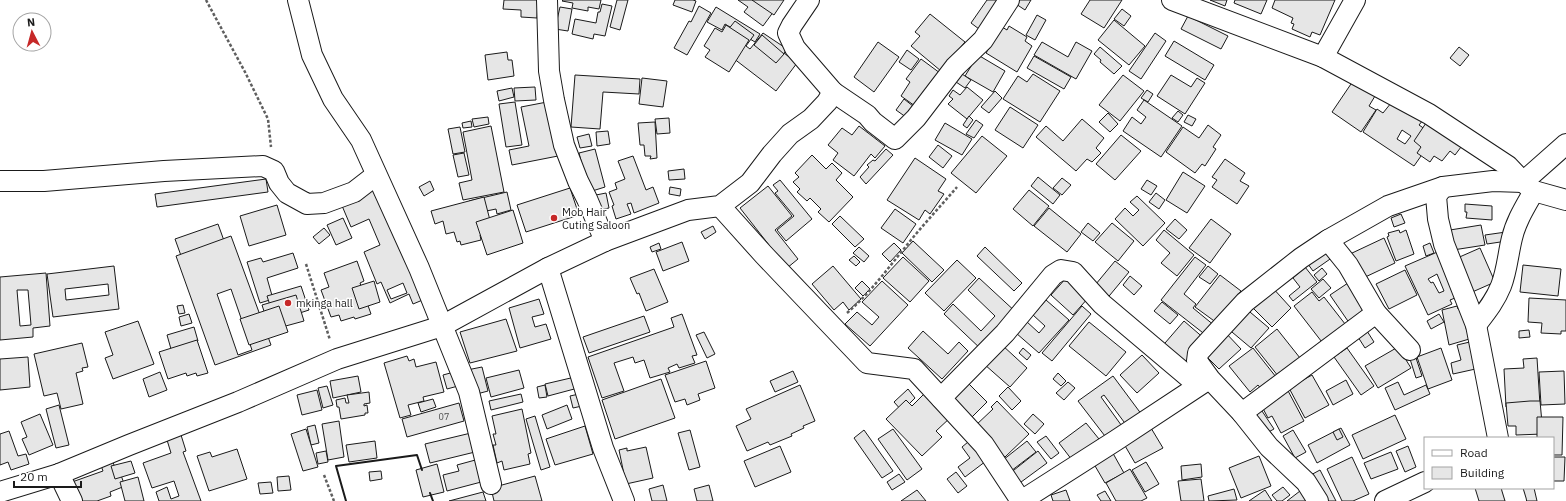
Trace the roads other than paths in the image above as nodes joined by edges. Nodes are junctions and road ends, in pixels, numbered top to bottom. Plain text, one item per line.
1 (298, 0) edge
2 (547, 0) edge
3 (809, 0) edge
4 (1009, 0) edge
5 (1172, 0) edge
6 (1355, 0) edge
7 (1323, 57) junction
8 (833, 92) junction
9 (1566, 144) edge
10 (376, 175) junction
11 (0, 181) edge
12 (1443, 187) junction
13 (1528, 187) junction
14 (1566, 200) edge
15 (720, 206) junction
16 (1328, 240) junction
17 (605, 241) junction
18 (548, 268) junction
19 (1376, 313) junction
20 (1476, 325) junction
21 (442, 326) junction
22 (1410, 350) dead end
23 (1204, 382) junction
24 (941, 398) junction
25 (1242, 413) junction
26 (1498, 437) edge
27 (59, 474) junction
28 (1424, 482) edge
29 (491, 484) dead end
30 (1512, 489) edge
31 (0, 492) edge
32 (72, 501) edge
33 (624, 501) edge
34 (1021, 501) edge
35 (1318, 501) edge
36 (1385, 501) edge
37 (1516, 501) edge

1 - 10 street
2 - 17 street
3 - 8 street
4 - 8 street
5 - 7 street
6 - 7 street
7 - 13 street
8 - 15 street
9 - 13 street
10 - 11 street
10 - 21 street
12 - 13 street
12 - 16 street
12 - 20 street
13 - 14 street
13 - 20 street
15 - 17 street
15 - 24 street
16 - 19 street
16 - 23 street
17 - 18 street
18 - 21 street
18 - 33 street
19 - 22 street
19 - 25 street
20 - 26 street
21 - 27 street
21 - 29 street
23 - 24 street
23 - 25 street
23 - 34 street
24 - 34 street
25 - 35 street
27 - 31 street
27 - 32 street
28 - 36 street
30 - 37 street

